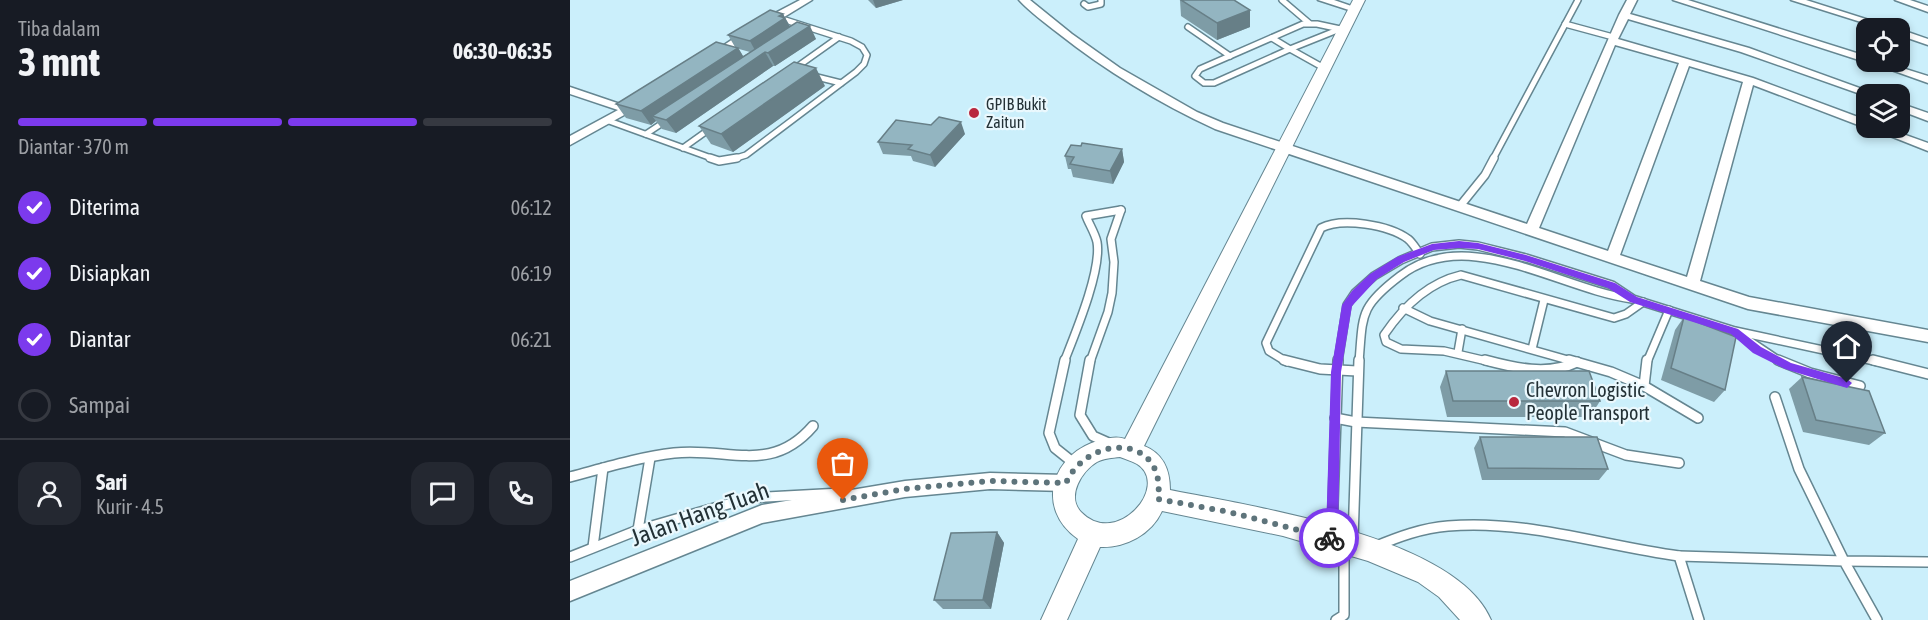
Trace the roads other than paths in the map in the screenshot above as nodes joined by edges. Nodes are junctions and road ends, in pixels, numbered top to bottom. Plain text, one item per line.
1 (807, 0) edge
2 (1024, 0) edge
3 (1101, 0) edge
4 (1282, 0) edge
5 (1323, 0) edge
6 (1578, 0) edge
7 (1632, 0) edge
8 (1678, 0) edge
9 (1796, 0) edge
10 (1900, 0) edge
11 (1084, 4) dead end
12 (1357, 5) edge
13 (1928, 9) edge
14 (1624, 15) junction
15 (774, 17) junction
16 (1864, 18) edge
17 (1310, 23) junction
18 (1565, 24) junction
19 (806, 27) junction
20 (1188, 27) dead end
21 (1342, 30) junction
22 (796, 33) edge
23 (1910, 36) edge
24 (839, 37) junction
25 (1272, 38) junction
26 (1613, 39) junction
27 (1928, 42) edge
28 (1290, 49) junction
29 (1230, 56) junction
30 (1856, 56) edge
31 (1685, 61) junction
32 (702, 63) edge
33 (1324, 68) junction
34 (1904, 72) edge
35 (1749, 80) junction
36 (1928, 80) edge
37 (841, 83) junction
38 (1856, 89) edge
39 (570, 90) edge
40 (646, 98) edge
41 (628, 110) junction
42 (1910, 110) edge
43 (674, 115) edge
44 (1928, 117) edge
45 (1856, 120) edge
46 (609, 121) junction
47 (719, 122) edge
48 (646, 134) junction
49 (1903, 138) edge
50 (570, 141) edge
51 (1928, 147) edge
52 (683, 148) junction
53 (1282, 148) junction
54 (1460, 206) junction
55 (1531, 230) junction
56 (1111, 239) junction
57 (1097, 242) junction
58 (1418, 251) junction
59 (1612, 258) junction
60 (1424, 261) junction
61 (1374, 276) junction
62 (1692, 285) junction
63 (1388, 286) junction
64 (1633, 299) junction
65 (1544, 300) junction
66 (1643, 302) junction
67 (1402, 308) junction
68 (1669, 310) junction
69 (1462, 329) junction
70 (1735, 331) junction
71 (1928, 336) edge
72 (1532, 349) junction
73 (1458, 352) junction
74 (1577, 362) junction
75 (1357, 371) junction
76 (1336, 372) junction
77 (1928, 374) edge
78 (1644, 386) junction
79 (1860, 386) dead end
80 (1775, 397) dead end
81 (1335, 418) junction
82 (1698, 418) dead end
83 (1356, 422) junction
84 (813, 426) dead end
85 (1126, 448) junction
86 (650, 458) junction
87 (1678, 463) dead end
88 (603, 468) junction
89 (1071, 474) junction
90 (570, 477) edge
91 (905, 489) junction
92 (1158, 499) junction
93 (638, 530) junction
94 (1093, 534) junction
95 (1350, 543) junction
96 (593, 548) junction
97 (1679, 556) junction
98 (570, 557) edge
99 (1844, 561) junction
100 (1928, 562) edge
101 (570, 591) edge
102 (1344, 618) edge
103 (1054, 620) edge
104 (1478, 620) edge
105 (1699, 620) edge
106 (1877, 620) edge

1 - 15 street
2 - 53 street
3 - 11 lane
4 - 17 lane
5 - 12 street
6 - 18 lane
7 - 14 street
8 - 30 street
9 - 16 street
10 - 13 street
12 - 21 street
14 - 26 street
14 - 38 street
15 - 19 lane
15 - 32 street
17 - 21 lane
17 - 25 lane
18 - 26 lane
18 - 54 lane
19 - 22 lane
19 - 24 lane
20 - 29 lane
21 - 28 lane
21 - 33 street
23 - 27 street
24 - 37 lane
24 - 37 lane
25 - 28 lane
25 - 29 lane
26 - 31 street
26 - 55 street
28 - 29 lane
28 - 33 lane
31 - 35 street
31 - 59 street
33 - 53 street
34 - 36 street
35 - 45 street
35 - 62 street
37 - 52 lane
39 - 41 street
40 - 41 street
41 - 46 street
42 - 44 street
43 - 48 lane
46 - 48 lane
46 - 50 street
47 - 52 lane
48 - 52 lane
49 - 51 street
53 - 54 street
53 - 85 street
54 - 55 street
55 - 59 street
56 - 57 lane
56 - 57 lane
56 - 85 lane
57 - 89 lane
58 - 60 lane
58 - 61 lane
58 - 64 lane
58 - 76 lane
59 - 62 street
60 - 63 lane
60 - 64 lane
61 - 63 lane
61 - 76 lane
62 - 71 street
63 - 75 lane
64 - 66 lane
65 - 66 lane
65 - 67 lane
65 - 72 lane
66 - 68 lane
67 - 69 lane
67 - 73 lane
68 - 70 lane
68 - 78 lane
69 - 72 lane
69 - 73 lane
70 - 77 lane
70 - 79 lane
72 - 74 lane
73 - 74 lane
74 - 78 lane
75 - 76 lane
75 - 83 lane
76 - 81 lane
78 - 82 lane
80 - 99 lane
81 - 83 lane
81 - 95 lane
83 - 87 lane
83 - 95 lane
84 - 86 lane
85 - 89 street
85 - 92 street
86 - 88 lane
86 - 93 lane
88 - 90 lane
88 - 96 lane
89 - 91 street, Jalan Hang Tuah
89 - 94 street
91 - 93 lane
91 - 101 street, Jalan Hang Tuah
92 - 94 street
92 - 95 street
93 - 96 lane
94 - 103 street
95 - 97 lane
95 - 102 lane
95 - 104 street
96 - 98 lane
97 - 99 lane
97 - 105 lane
99 - 100 lane
99 - 106 lane

